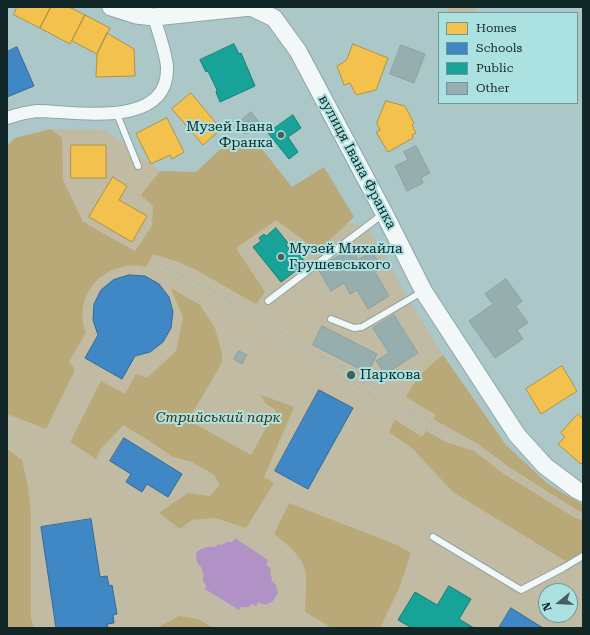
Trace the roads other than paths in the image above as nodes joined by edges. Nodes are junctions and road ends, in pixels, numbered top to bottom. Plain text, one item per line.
1 (112, 7) edge
2 (251, 7) edge
3 (154, 17) junction
4 (117, 114) junction
5 (7, 118) edge
6 (138, 166) dead end
7 (384, 213) junction
8 (424, 292) junction
9 (268, 301) dead end
10 (331, 320) dead end
11 (583, 493) edge
12 (433, 537) dead end
13 (583, 556) edge

1 - 3 main road, вулиця Івана Франка
2 - 3 main road, вулиця Івана Франка
2 - 7 main road, вулиця Івана Франка
3 - 4 street
4 - 5 street
4 - 6 lane
7 - 8 main road, вулиця Івана Франка
7 - 9 lane
8 - 10 lane
8 - 11 main road, вулиця Івана Франка
12 - 13 lane

